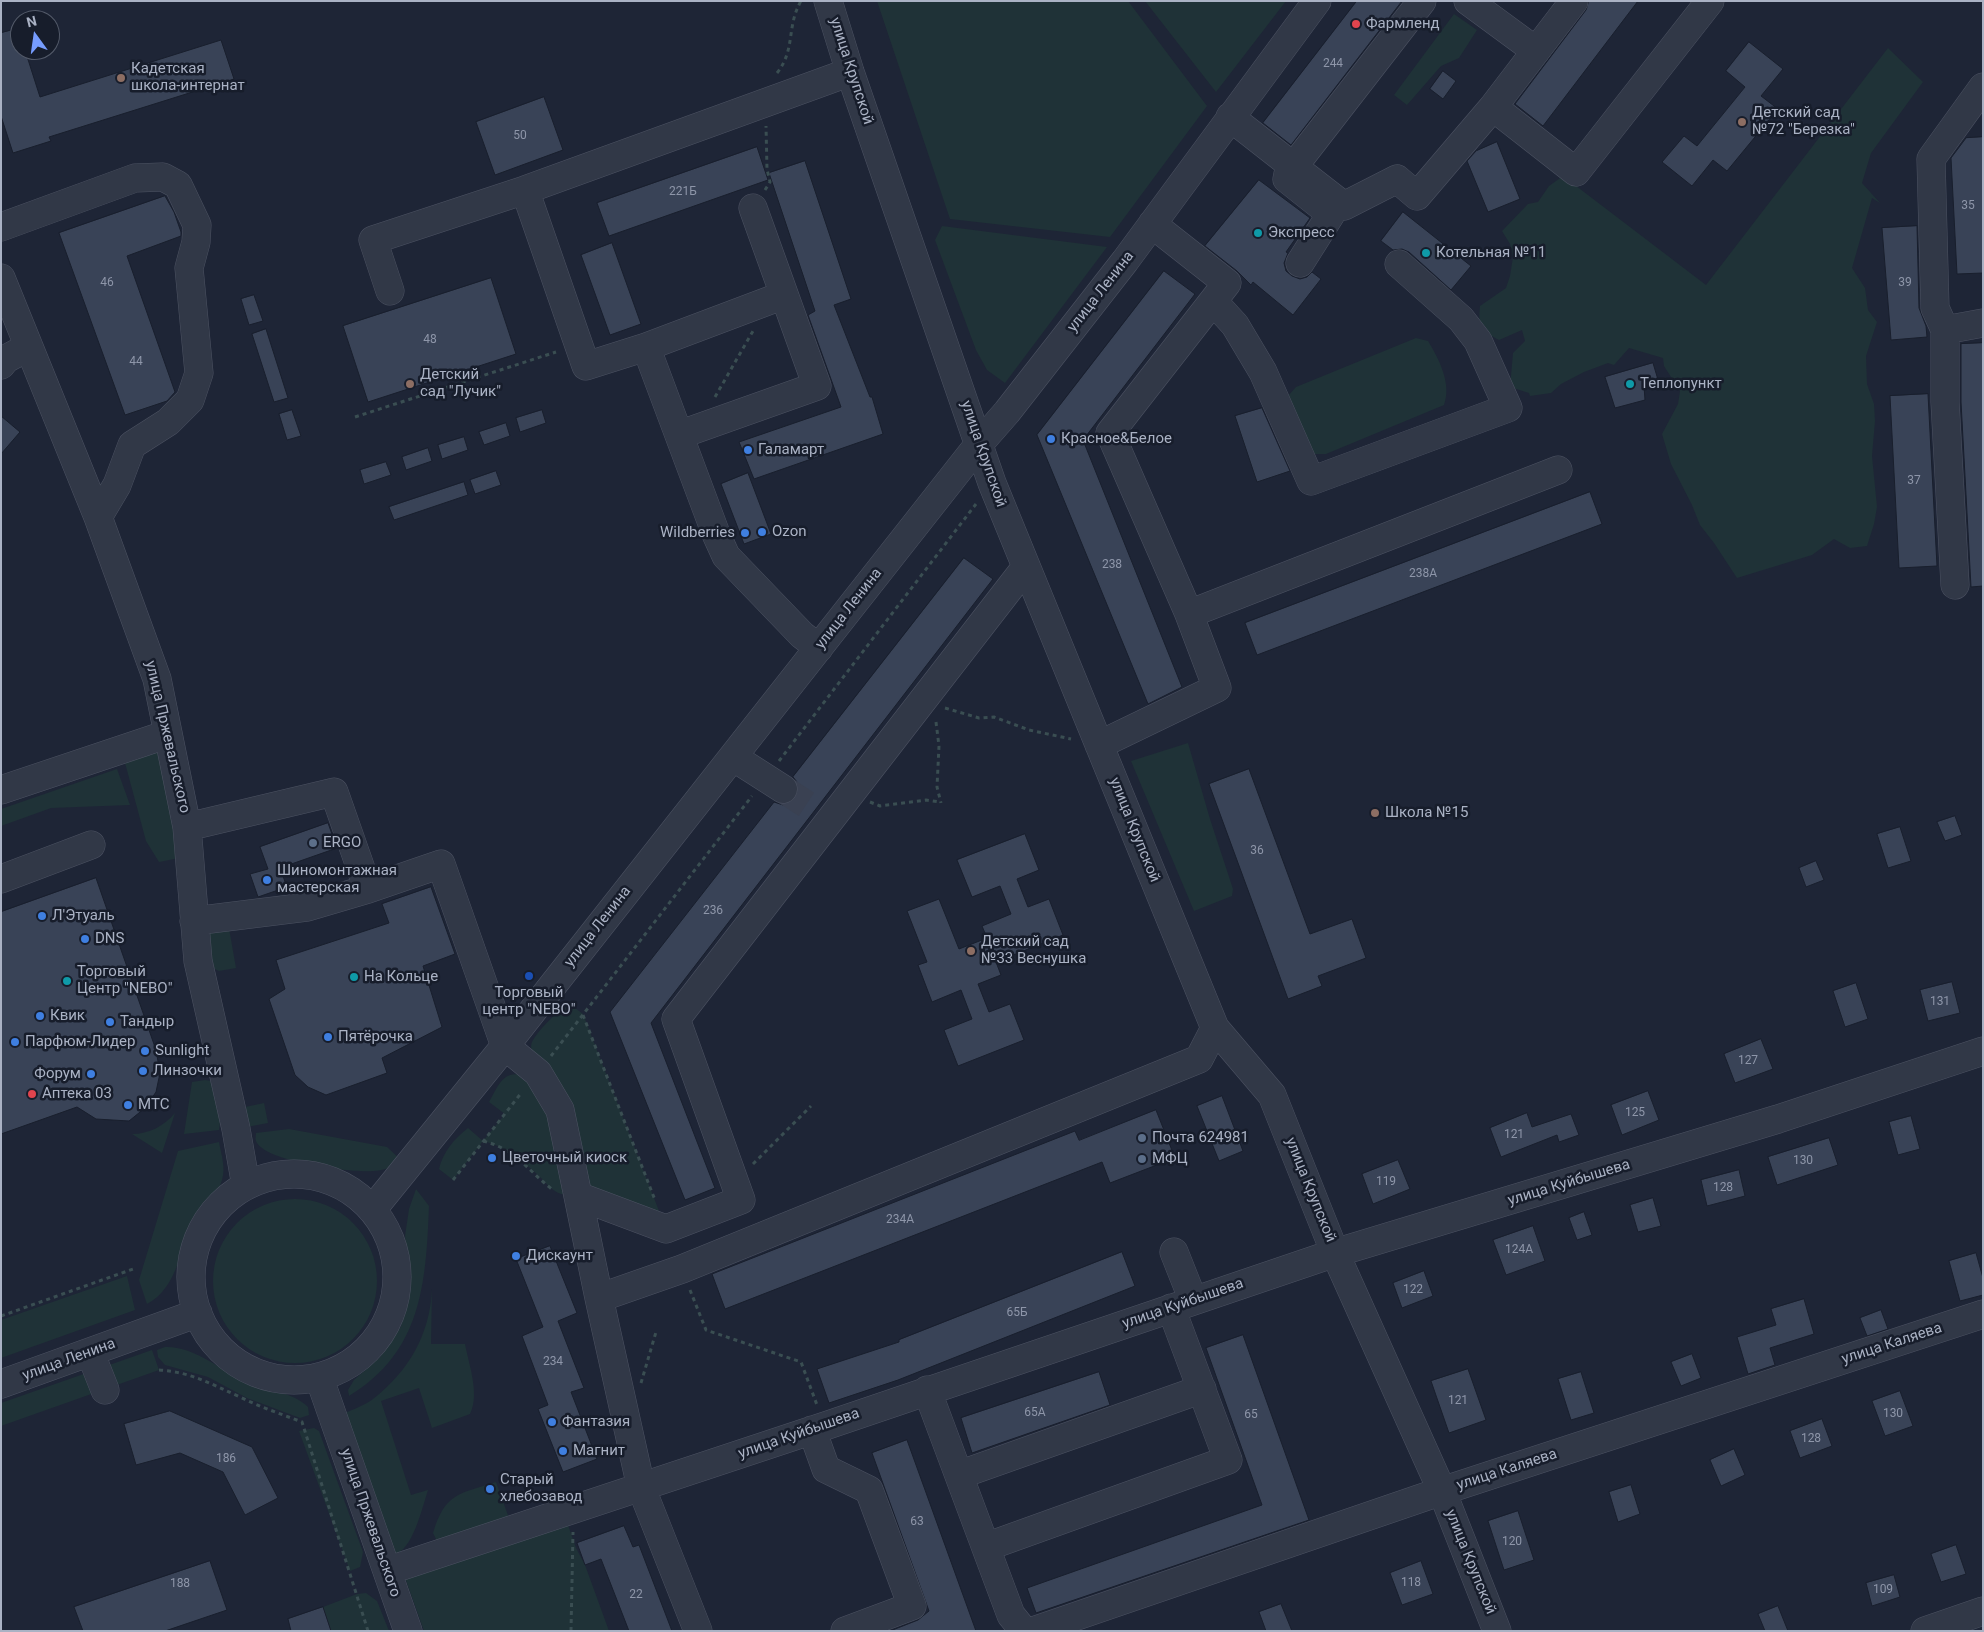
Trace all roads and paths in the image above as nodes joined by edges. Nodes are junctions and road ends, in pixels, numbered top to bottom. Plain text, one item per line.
1 (828, 1) edge
2 (1317, 1) edge
3 (1422, 1) edge
4 (1468, 1) edge
5 (1574, 1) edge
6 (1710, 1) edge
7 (1536, 51) junction
8 (850, 72) junction
9 (1983, 87) edge
10 (1493, 108) junction
11 (1230, 117) junction
12 (1290, 164) junction
13 (525, 190) junction
14 (753, 208) dead end
15 (1152, 224) junction
16 (1, 227) edge
17 (1300, 264) dead end
18 (1399, 264) dead end
19 (1, 278) edge
20 (390, 291) dead end
21 (777, 298) junction
22 (1214, 301) junction
23 (1983, 323) edge
24 (1945, 330) junction
25 (578, 344) junction
26 (646, 346) junction
27 (28, 347) junction
28 (1, 365) edge
29 (355, 417) dead end
30 (688, 431) junction
31 (980, 444) junction
32 (1558, 470) dead end
33 (992, 483) junction
34 (98, 517) junction
35 (1026, 567) junction
36 (1955, 585) dead end
37 (1189, 614) junction
38 (819, 648) junction
39 (924, 698) junction
40 (168, 734) junction
41 (1099, 745) junction
42 (733, 757) junction
43 (775, 784) junction
44 (1, 790) edge
45 (854, 790) junction
46 (187, 827) junction
47 (91, 845) dead end
48 (1, 879) edge
49 (368, 889) junction
50 (194, 922) junction
51 (1215, 1028) junction
52 (505, 1046) junction
53 (1983, 1051) edge
54 (538, 1073) junction
55 (810, 1106) dead end
56 (483, 1141) junction
57 (453, 1180) dead end
58 (736, 1185) junction
59 (246, 1186) junction
60 (578, 1196) junction
61 (372, 1210) junction
62 (1174, 1252) dead end
63 (1335, 1253) junction
64 (133, 1269) dead end
65 (599, 1298) junction
66 (1182, 1304) junction
67 (198, 1313) junction
68 (1983, 1314) edge
69 (1, 1316) edge
70 (656, 1332) dead end
71 (90, 1352) junction
72 (159, 1370) dead end
73 (319, 1376) junction
74 (1, 1384) edge
75 (1202, 1389) junction
76 (105, 1390) dead end
77 (927, 1390) junction
78 (625, 1414) junction
79 (812, 1430) junction
80 (959, 1475) junction
81 (641, 1487) junction
82 (1442, 1491) junction
83 (567, 1512) junction
84 (986, 1547) junction
85 (387, 1571) junction
86 (1983, 1611) edge
87 (368, 1631) edge
88 (408, 1631) edge
89 (571, 1631) edge
90 (698, 1631) edge
91 (845, 1631) edge
92 (1024, 1631) edge
93 (1033, 1631) edge
94 (1497, 1631) edge
95 (1925, 1631) edge

1 - 8 street, улица Крупской
2 - 11 street, улица Ленина
3 - 12 street
4 - 7 street
5 - 7 street
6 - 10 street
7 - 10 street
8 - 13 street
8 - 31 street, улица Крупской
9 - 24 street
10 - 12 street
11 - 12 street
11 - 15 street, улица Ленина
12 - 17 street
13 - 20 street
13 - 25 street
14 - 21 street
15 - 22 street
15 - 31 street, улица Ленина
16 - 34 street
18 - 22 street
19 - 27 street, улица Пржевальского
21 - 26 street
21 - 30 path
21 - 30 street
22 - 37 street
23 - 24 street
24 - 36 street
25 - 26 street
25 - 29 path
26 - 30 street
27 - 28 street
27 - 34 street, улица Пржевальского
30 - 38 street
31 - 33 street, улица Крупской
31 - 38 street, улица Ленина
32 - 37 street
33 - 35 street, улица Крупской
33 - 43 path
34 - 40 street, улица Пржевальского
35 - 39 street
35 - 41 street, улица Крупской
37 - 41 street
38 - 42 street, улица Ленина
39 - 41 path
39 - 45 street
39 - 45 path
40 - 44 street
40 - 46 street, улица Пржевальского
41 - 51 street, улица Крупской
42 - 43 street
42 - 52 street, улица Ленина
43 - 54 path
45 - 58 street
46 - 49 street
46 - 50 street, улица Пржевальского
47 - 48 street
49 - 50 street
49 - 52 street
50 - 59 street, улица Пржевальского
51 - 63 street, улица Крупской
51 - 65 street
52 - 54 street
52 - 61 street, улица Ленина
53 - 63 street, улица Куйбышева
54 - 56 path
54 - 60 street
55 - 58 path
56 - 57 path
56 - 60 path
58 - 60 street
59 - 61 street
59 - 67 street
60 - 65 street
61 - 73 street
62 - 66 street
63 - 66 street, улица Куйбышева
63 - 82 street, улица Крупской
64 - 69 path
65 - 78 street
66 - 75 street
66 - 77 street, улица Куйбышева
67 - 71 street, улица Ленина
67 - 73 street
68 - 82 street, улица Каляева
70 - 78 path
71 - 74 street, улица Ленина
71 - 76 street
72 - 87 path
73 - 85 street, улица Пржевальского
75 - 80 street
75 - 84 street
77 - 79 street, улица Куйбышева
77 - 80 street
78 - 81 street
79 - 81 street, улица Куйбышева
79 - 91 street
80 - 84 street
81 - 83 street, улица Куйбышева
81 - 90 street
82 - 93 street, улица Каляева
82 - 94 street, улица Крупской
83 - 85 street, улица Куйбышева
83 - 89 path
84 - 92 street
85 - 88 street, улица Пржевальского
86 - 95 street

